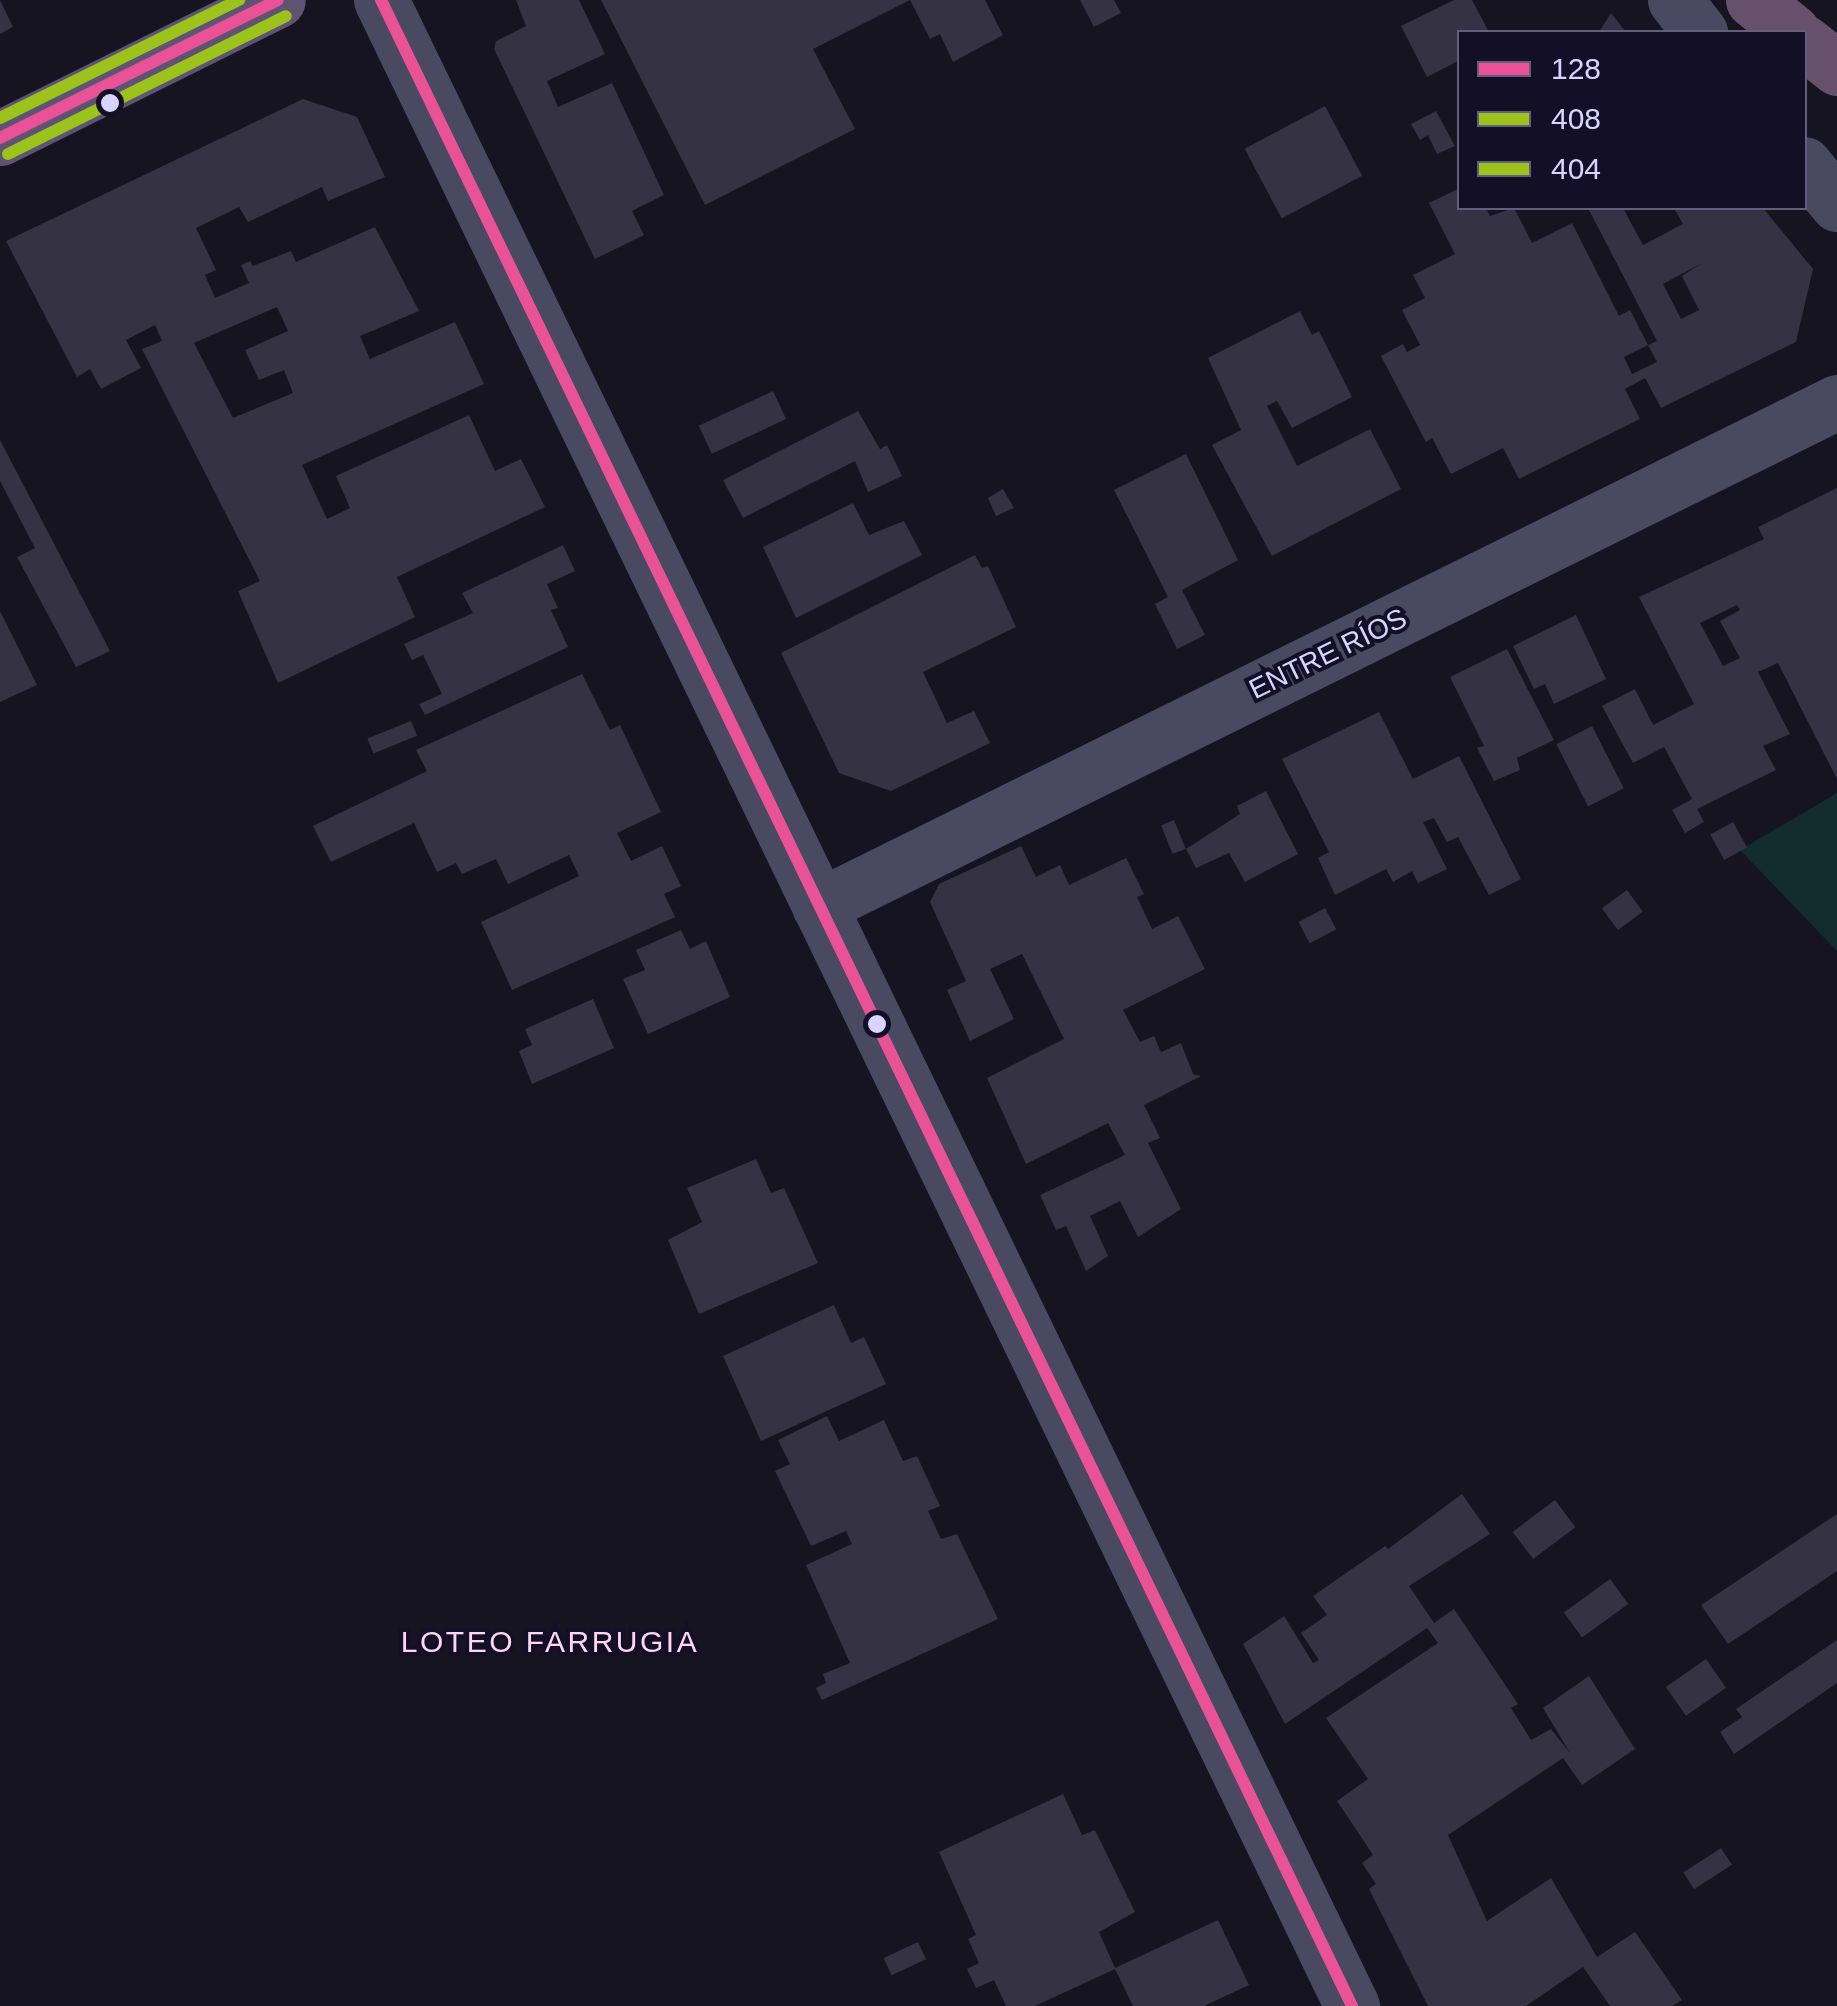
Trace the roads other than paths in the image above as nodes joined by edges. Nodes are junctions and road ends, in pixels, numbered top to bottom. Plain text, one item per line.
1 (278, 0) edge
2 (381, 0) edge
3 (1674, 0) edge
4 (1753, 0) edge
5 (1698, 30) edge
6 (1790, 30) edge
7 (1807, 44) edge
8 (1837, 68) edge
9 (0, 138) edge
10 (1807, 168) edge
11 (1837, 204) edge
12 (1837, 402) edge
13 (819, 906) junction
14 (1352, 2006) edge

1 - 9 main road
2 - 13 street
3 - 5 street
4 - 6 highway
7 - 8 highway
10 - 11 street
12 - 13 street, ENTRE RÍOS
13 - 14 street

